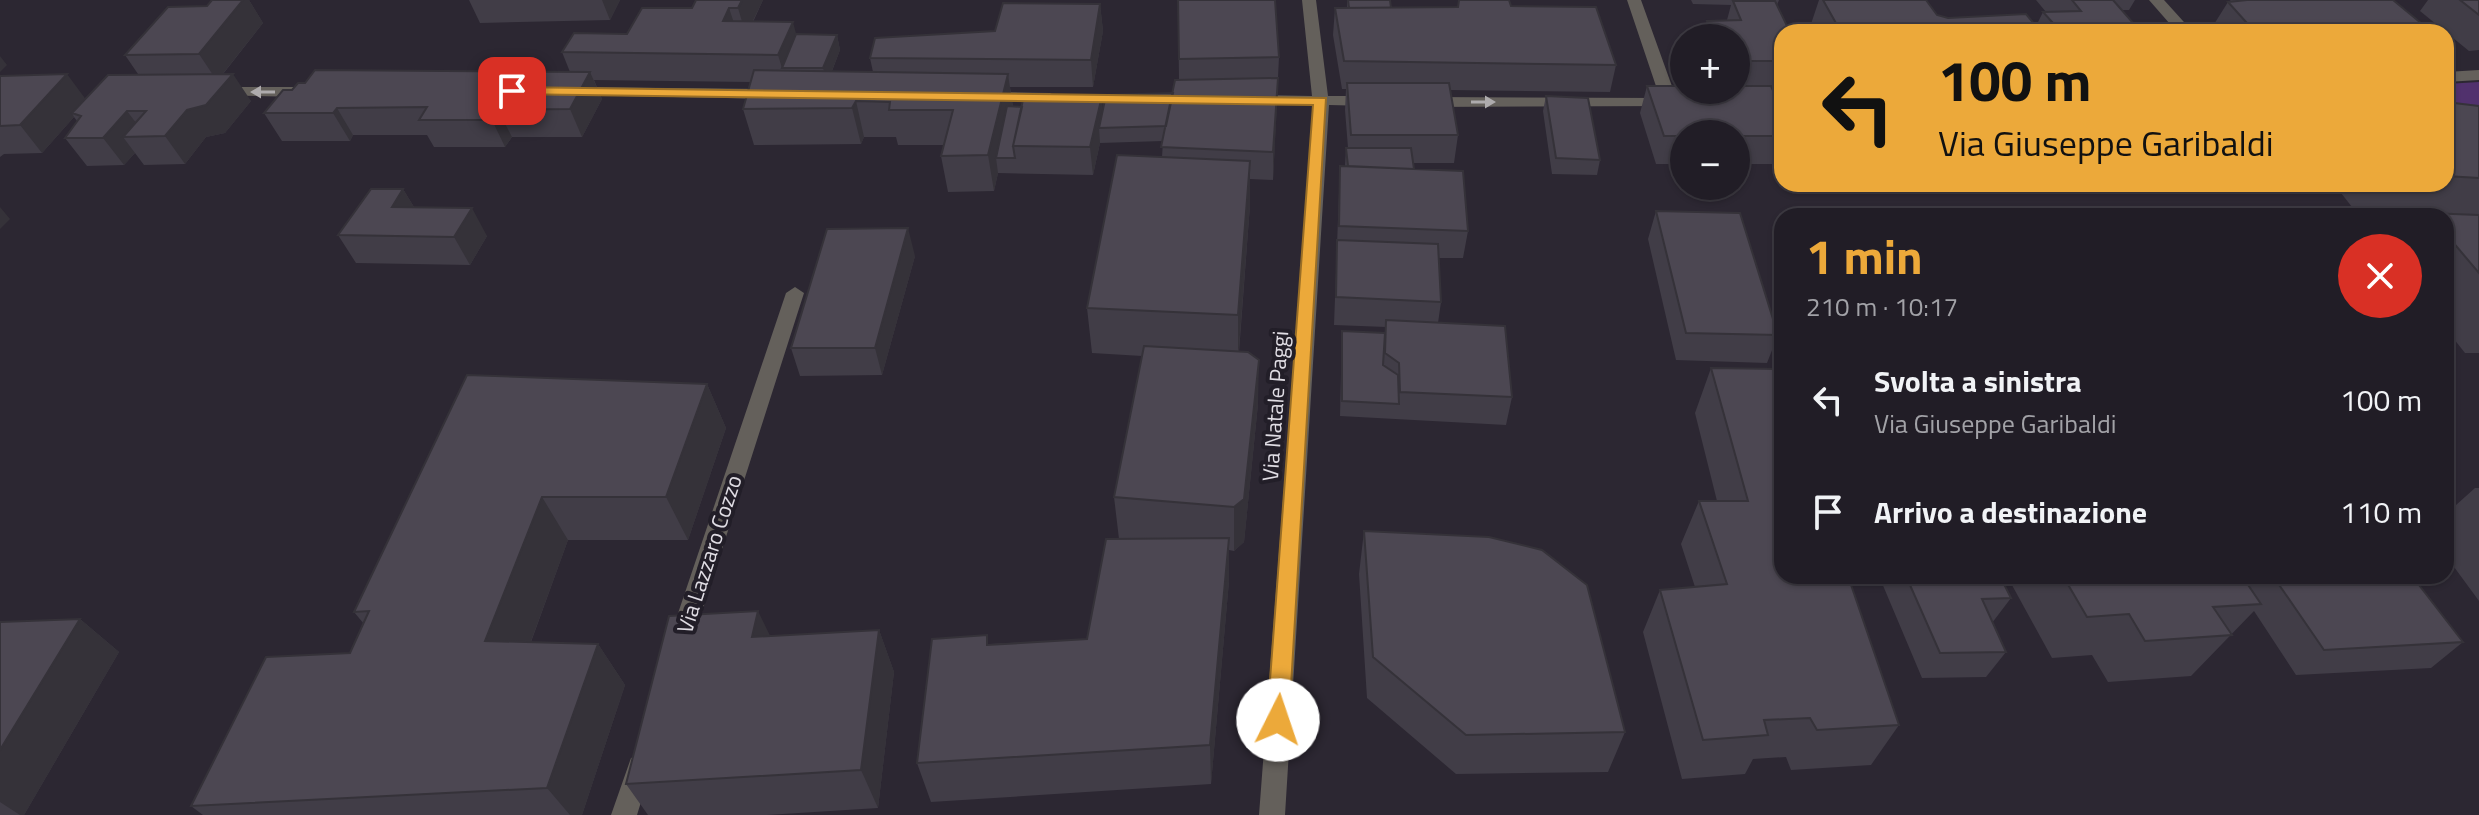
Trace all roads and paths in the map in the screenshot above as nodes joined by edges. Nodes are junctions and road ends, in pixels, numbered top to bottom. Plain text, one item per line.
1 (1309, 0) edge
2 (1634, 0) edge
3 (2156, 0) edge
4 (2178, 24) edge
5 (2479, 75) edge
6 (2454, 77) edge
7 (198, 92) edge
8 (324, 92) edge
9 (560, 92) edge
10 (798, 95) edge
11 (972, 97) edge
12 (1067, 98) edge
13 (1226, 100) edge
14 (1321, 101) junction
15 (1384, 102) edge
16 (1416, 102) edge
17 (795, 293) dead end
18 (673, 666) edge
19 (649, 740) edge
20 (624, 815) edge
21 (1272, 815) edge

1 - 14 street, Via Natale Paggi
16 -> 2 street
3 - 4 street
5 - 6 street
8 -> 7 street
9 - 10 street
11 - 12 street
13 - 14 street
14 - 15 street
14 - 21 street, Via Natale Paggi
17 - 18 street, Via Lazzaro Cozzo
19 - 20 street

